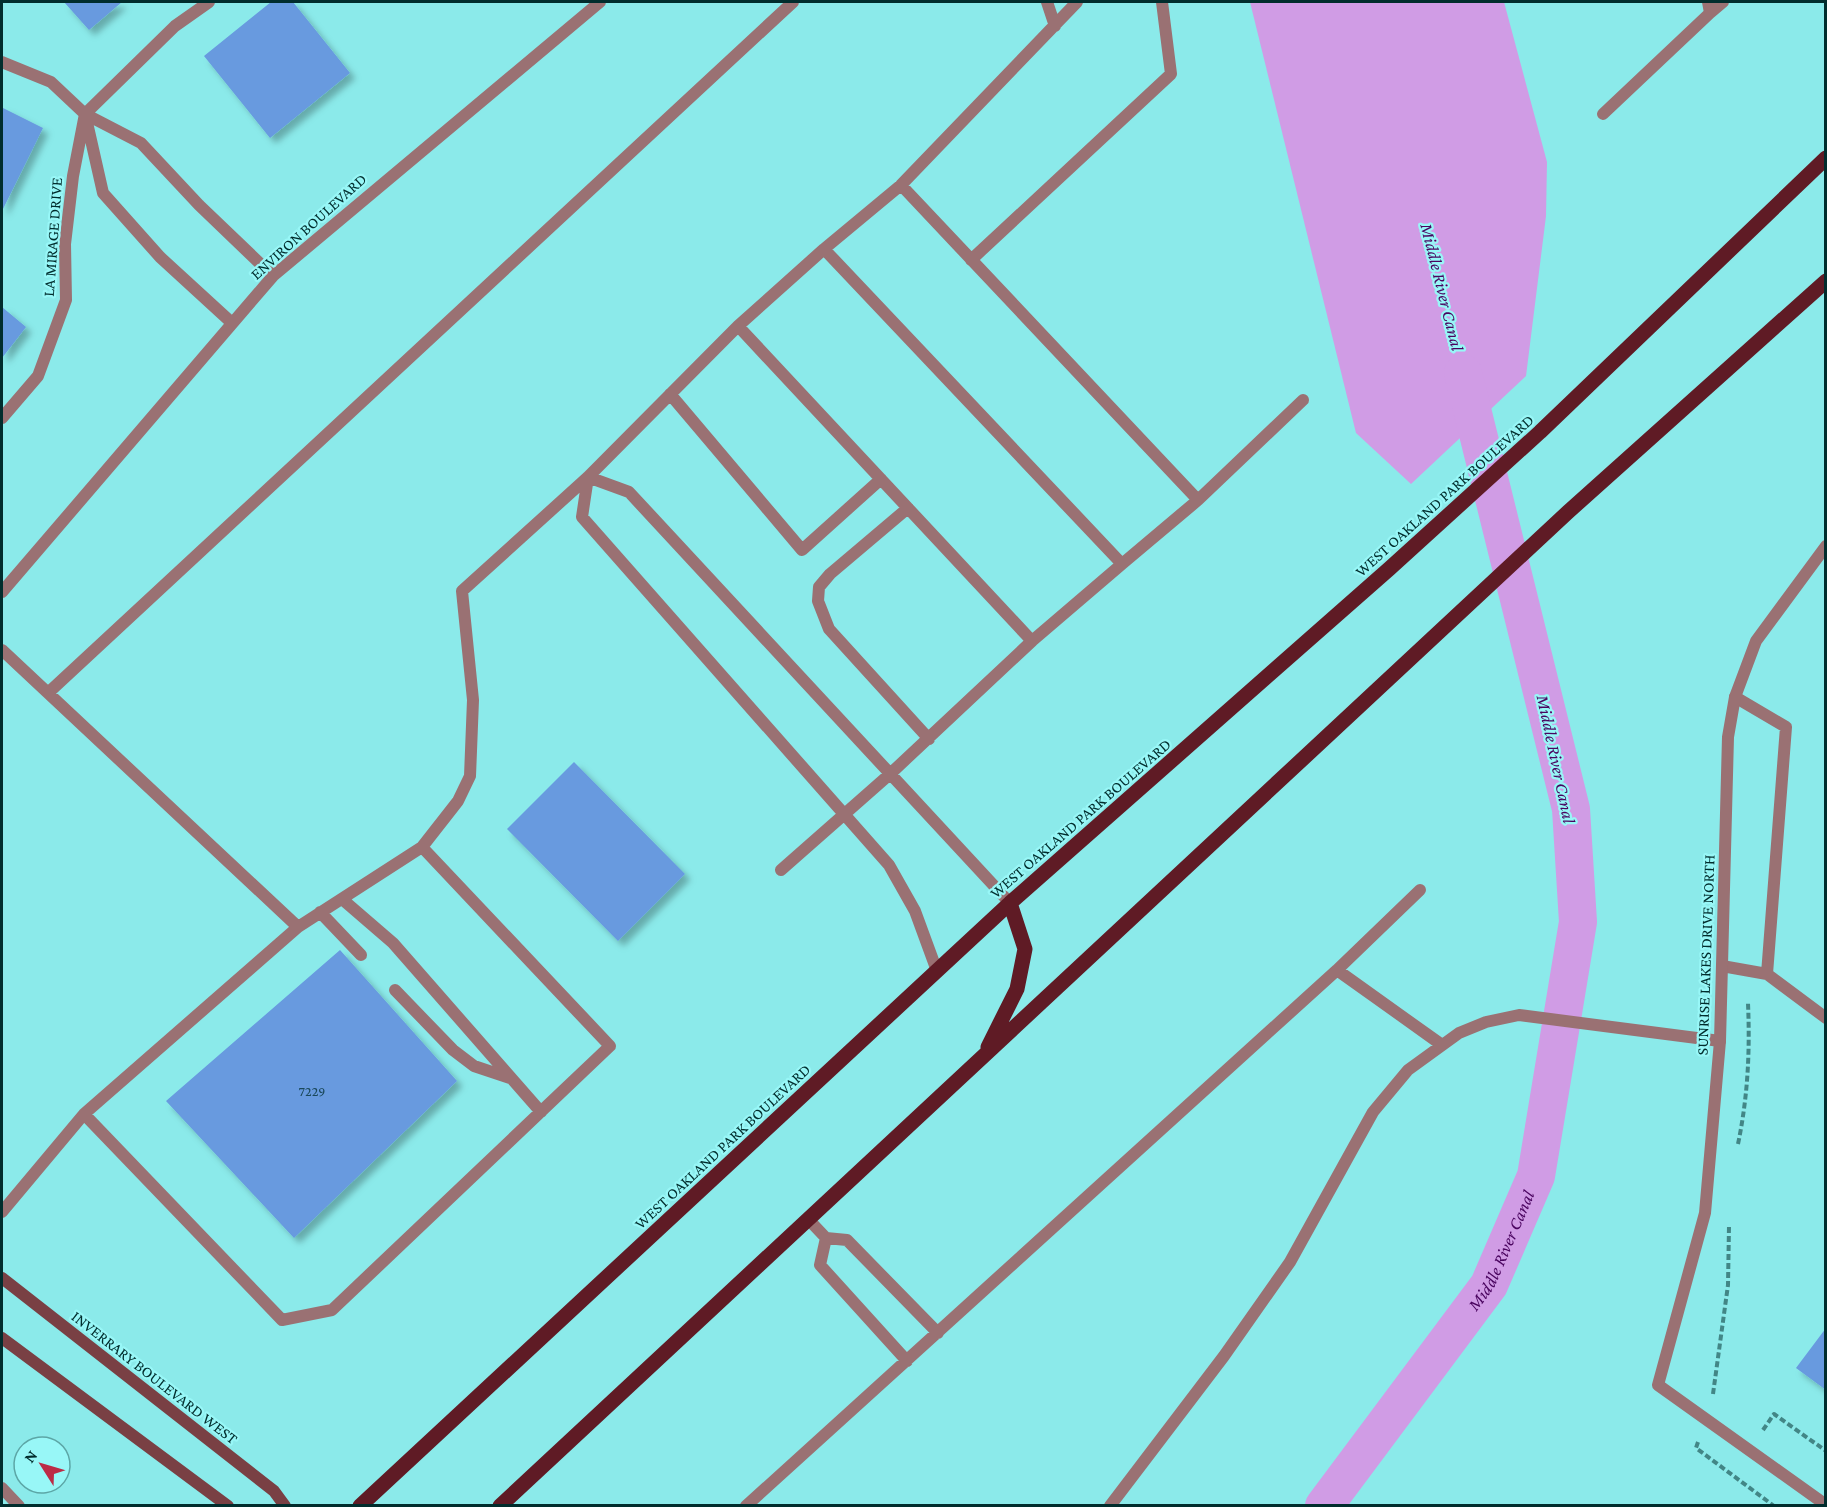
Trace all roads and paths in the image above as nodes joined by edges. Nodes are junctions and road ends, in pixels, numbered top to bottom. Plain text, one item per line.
1 (209, 2) edge
2 (600, 2) edge
3 (793, 2) edge
4 (1047, 2) edge
5 (1077, 2) edge
6 (1162, 2) edge
7 (1724, 2) edge
8 (1709, 8) edge
9 (1055, 26) junction
10 (2, 62) edge
11 (85, 114) junction
12 (1603, 114) dead end
13 (1826, 158) edge
14 (901, 185) junction
15 (824, 249) junction
16 (971, 260) junction
17 (273, 276) junction
18 (1826, 281) edge
19 (232, 323) junction
20 (738, 326) junction
21 (670, 394) junction
22 (1304, 400) dead end
23 (2, 418) edge
24 (588, 477) junction
25 (881, 479) junction
26 (1198, 500) junction
27 (908, 508) junction
28 (1826, 546) edge
29 (1122, 564) junction
30 (2, 592) edge
31 (1032, 641) junction
32 (2, 650) edge
33 (48, 693) junction
34 (1735, 697) junction
35 (928, 739) junction
36 (890, 774) junction
37 (845, 815) junction
38 (422, 847) junction
39 (781, 870) dead end
40 (1420, 890) dead end
41 (342, 899) junction
42 (1010, 903) junction
43 (320, 912) junction
44 (298, 927) junction
45 (361, 955) dead end
46 (1722, 966) junction
47 (1337, 970) junction
48 (937, 971) junction
49 (1767, 974) junction
50 (395, 990) dead end
51 (1826, 1018) edge
52 (1720, 1041) junction
53 (1442, 1045) junction
54 (982, 1058) junction
55 (511, 1078) junction
56 (541, 1112) junction
57 (84, 1114) junction
58 (2, 1212) edge
59 (809, 1220) junction
60 (826, 1238) junction
61 (2, 1278) edge
62 (938, 1334) junction
63 (2, 1338) edge
64 (908, 1361) junction
65 (1748, 1449) junction
66 (1826, 1451) edge
67 (2, 1488) edge
68 (762, 1491) junction
69 (1826, 1505) edge
70 (20, 1506) edge
71 (228, 1506) edge
72 (285, 1506) edge
73 (360, 1506) edge
74 (500, 1506) edge
75 (746, 1506) edge
76 (765, 1506) edge
77 (1110, 1506) edge

1 - 11 street
2 - 17 street, ENVIRON BOULEVARD
3 - 33 street
4 - 9 street
5 - 9 street
6 - 16 street
7 - 8 street
8 - 12 street
9 - 14 street
10 - 11 street
11 - 17 street
11 - 19 street
11 - 23 street, LA MIRAGE DRIVE
13 - 42 main road, WEST OAKLAND PARK BOULEVARD
14 - 15 street
14 - 16 street
15 - 20 street
15 - 29 street
16 - 26 street
17 - 19 street, ENVIRON BOULEVARD
18 - 54 main road
19 - 30 street, ENVIRON BOULEVARD
20 - 21 street
20 - 25 street
21 - 24 street
21 - 25 street
22 - 26 street
24 - 36 street
24 - 37 street
24 - 38 street
25 - 27 street
26 - 29 street
27 - 31 street
27 - 35 street
28 - 34 street, SUNRISE LAKES DRIVE NORTH
29 - 31 street
31 - 35 street
32 - 33 street
33 - 44 street
34 - 46 street, SUNRISE LAKES DRIVE NORTH
34 - 49 street
35 - 36 street
36 - 37 street
36 - 42 street
37 - 39 street
37 - 48 street
38 - 41 street
38 - 56 street
40 - 47 street
41 - 43 street
41 - 55 street
42 - 48 main road, WEST OAKLAND PARK BOULEVARD
42 - 54 main road
43 - 44 street
43 - 45 street
44 - 57 street
46 - 49 street
46 - 52 street, SUNRISE LAKES DRIVE NORTH
47 - 53 street
47 - 62 street
48 - 73 main road, WEST OAKLAND PARK BOULEVARD
49 - 51 street
50 - 55 street
52 - 53 street
52 - 65 street, SUNRISE LAKES DRIVE NORTH
53 - 77 street
54 - 59 main road
55 - 56 street
56 - 57 street
57 - 58 street
59 - 60 street
59 - 74 main road
60 - 62 street
60 - 64 street
61 - 72 street, INVERRARY BOULEVARD WEST
62 - 64 street
63 - 71 street
64 - 68 street
65 - 66 path
65 - 69 street
67 - 70 street
68 - 75 street
68 - 76 street

